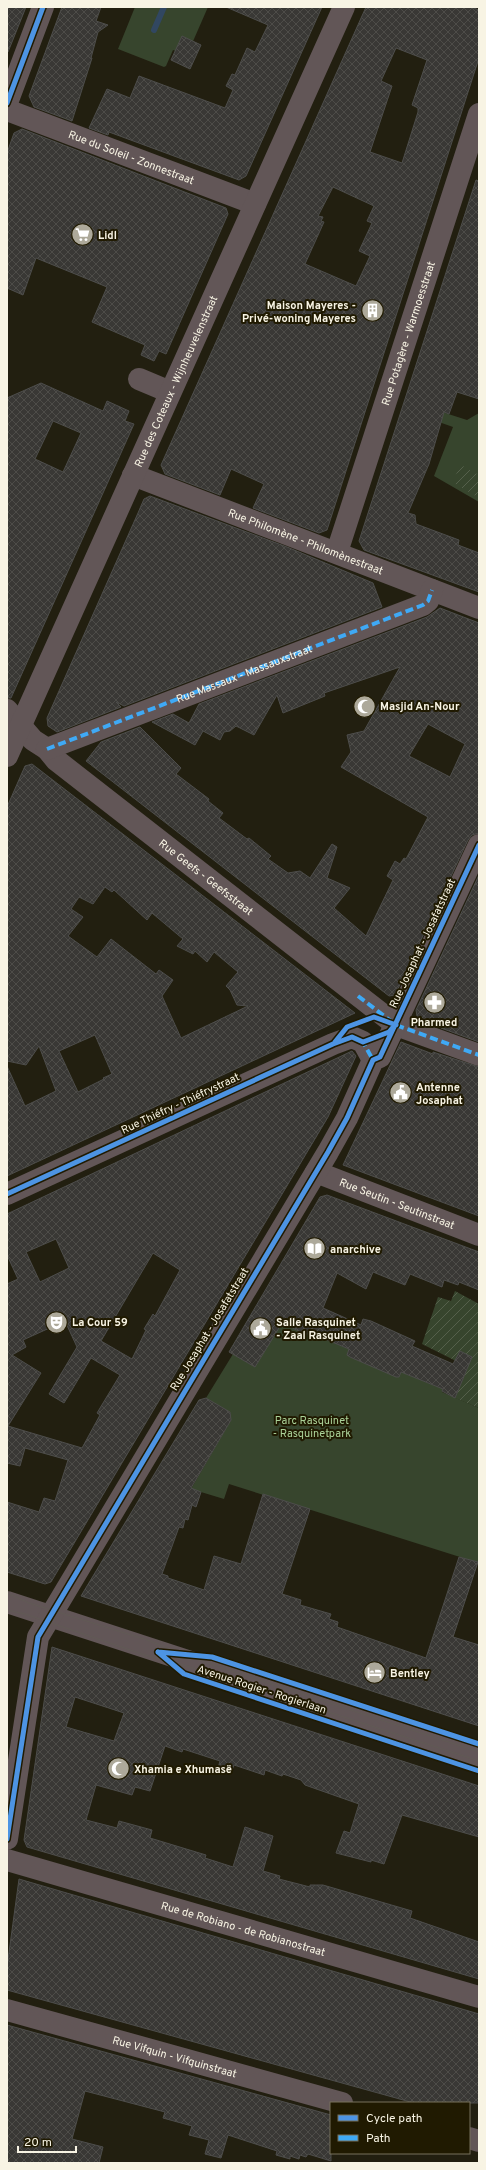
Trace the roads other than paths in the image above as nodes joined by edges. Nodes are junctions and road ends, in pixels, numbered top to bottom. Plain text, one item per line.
1 (43, 7) edge
2 (344, 7) edge
3 (7, 103) edge
4 (7, 110) edge
5 (479, 114) edge
6 (256, 204) junction
7 (136, 385) dead end
8 (167, 398) junction
9 (133, 475) junction
10 (337, 552) junction
11 (432, 590) junction
12 (479, 608) edge
13 (14, 718) edge
14 (47, 749) junction
15 (7, 756) edge
16 (479, 845) edge
17 (396, 1025) junction
18 (479, 1055) edge
19 (373, 1060) junction
20 (316, 1172) junction
21 (7, 1194) edge
22 (479, 1235) edge
23 (7, 1602) edge
24 (50, 1616) junction
25 (158, 1652) junction
26 (479, 1744) edge
27 (479, 1756) edge
28 (479, 1770) edge
29 (7, 1839) edge
30 (7, 1860) edge
31 (479, 1997) edge
32 (7, 2010) edge
33 (338, 2102) edge

1 - 3 street
2 - 6 street, Rue des Coteaux - Wijnheuvelenstraat
4 - 6 street, Rue du Soleil - Zonnestraat
5 - 10 street, Rue Potagère - Warmoesstraat
6 - 8 street, Rue des Coteaux - Wijnheuvelenstraat
7 - 8 street
8 - 9 street, Rue des Coteaux - Wijnheuvelenstraat
9 - 10 street, Rue Philomène - Philomènestraat
9 - 13 street, Rue des Coteaux - Wijnheuvelenstraat
10 - 11 street, Rue Philomène - Philomènestraat
11 - 12 street, Rue Philomène - Philomènestraat
11 - 14 street, Rue Massaux - Massauxstraat
13 - 14 street, Rue Geefs - Geefsstraat
13 - 15 street, Rue des Coteaux - Wijnheuvelenstraat
14 - 17 street, Rue Geefs - Geefsstraat
16 - 17 street, Rue Josaphat - Josafatstraat
17 - 18 street, Rue Geefs - Geefsstraat
17 - 19 street, Rue Josaphat - Josafatstraat
19 - 20 street, Rue Josaphat - Josafatstraat
19 - 21 street, Rue Thiéfry - Thiéfrystraat
20 - 22 street, Rue Seutin - Seutinstraat
20 - 24 street, Rue Josaphat - Josafatstraat
23 - 24 street, Avenue Rogier - Rogierlaan
24 - 25 street, Avenue Rogier - Rogierlaan
24 - 29 street, Rue Josaphat - Josafatstraat
25 - 26 street, Avenue Rogier - Rogierlaan
25 - 27 street, Avenue Rogier - Rogierlaan
25 - 28 street, Avenue Rogier - Rogierlaan
30 - 31 street, Rue de Robiano - de Robianostraat
32 - 33 street, Rue Vifquin - Vifquinstraat

